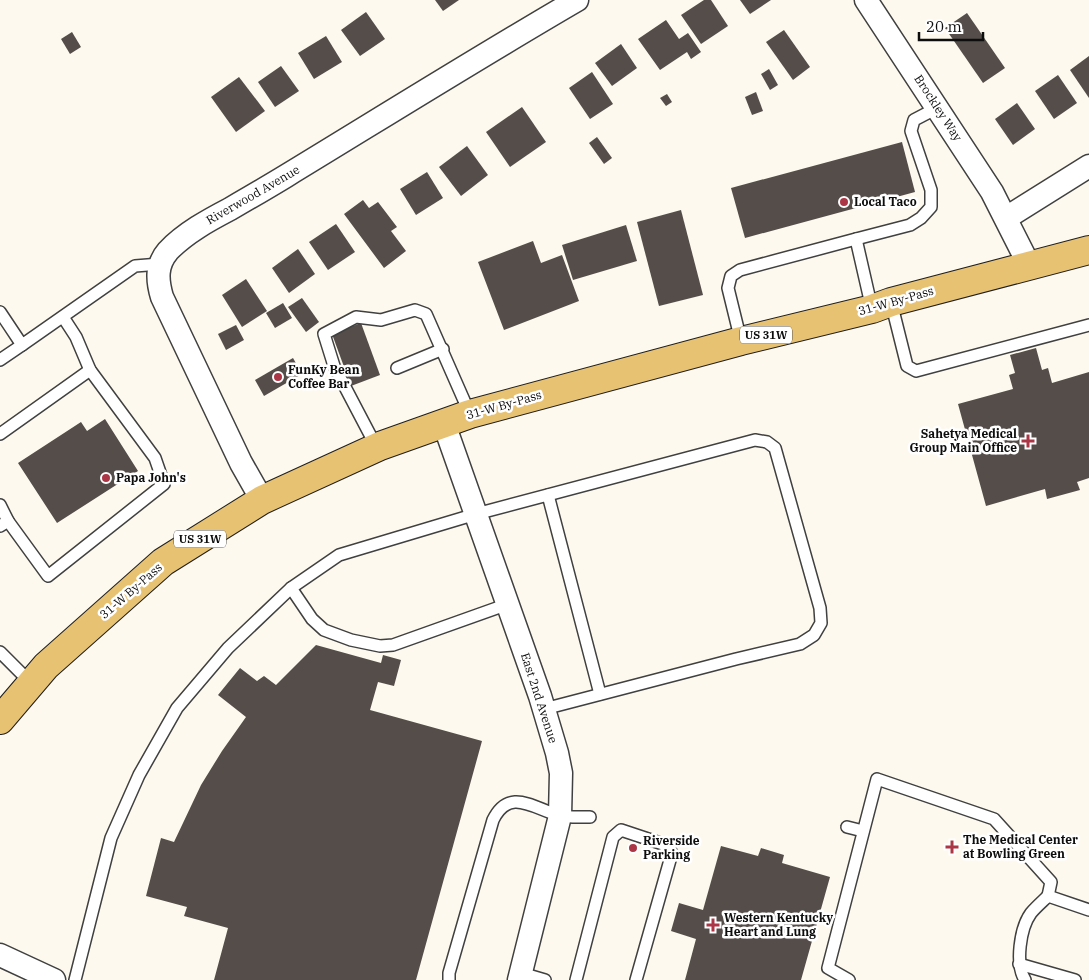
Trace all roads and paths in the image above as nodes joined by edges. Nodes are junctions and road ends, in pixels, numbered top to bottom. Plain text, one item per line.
1 (577, 0) edge
2 (866, 0) edge
3 (937, 108) junction
4 (1089, 166) edge
5 (1006, 218) junction
6 (856, 239) junction
7 (1089, 250) edge
8 (160, 264) junction
9 (1029, 265) junction
10 (882, 305) junction
11 (0, 312) edge
12 (63, 317) junction
13 (1089, 325) edge
14 (741, 341) junction
15 (22, 345) junction
16 (443, 349) junction
17 (0, 360) edge
18 (397, 368) dead end
19 (90, 370) junction
20 (470, 414) junction
21 (444, 424) junction
22 (0, 434) edge
23 (376, 448) junction
24 (548, 495) junction
25 (262, 500) junction
26 (0, 505) edge
27 (476, 514) junction
28 (4, 523) edge
29 (291, 588) junction
30 (508, 604) junction
31 (0, 652) edge
32 (32, 683) junction
33 (600, 694) junction
34 (544, 709) junction
35 (0, 720) edge
36 (560, 816) junction
37 (590, 818) dead end
38 (847, 827) dead end
39 (864, 831) junction
40 (1048, 896) junction
41 (1089, 910) edge
42 (0, 955) edge
43 (1020, 964) junction
44 (520, 976) edge
45 (54, 980) edge
46 (75, 980) edge
47 (449, 980) edge
48 (546, 980) edge
49 (576, 980) edge
50 (636, 980) edge
51 (850, 980) edge
52 (1025, 980) edge
53 (1075, 980) edge

1 - 8 street, Riverwood Avenue
2 - 3 street, Brockley Way
3 - 5 street, Brockley Way
3 - 6 lane
4 - 5 street
5 - 9 street, Brockley Way
6 - 10 lane
6 - 14 lane
7 - 9 main road, 31-W By-Pass / US 31W
8 - 12 lane
8 - 25 street
9 - 10 main road, 31-W By-Pass / US 31W
10 - 13 lane
10 - 14 main road, 31-W By-Pass / US 31W
11 - 15 lane
12 - 15 lane
12 - 19 lane
14 - 20 main road, 31-W By-Pass / US 31W
15 - 17 lane
16 - 18 lane
16 - 20 lane
16 - 23 lane
19 - 22 lane
19 - 28 lane
20 - 21 main road, 31-W By-Pass / US 31W
21 - 23 main road, 31-W By-Pass / US 31W
21 - 27 street, East 2nd Avenue
23 - 25 main road, 31-W By-Pass / US 31W
24 - 27 lane
24 - 33 lane
24 - 33 lane
25 - 32 main road, 31-W By-Pass / US 31W
26 - 28 lane
27 - 29 lane
27 - 30 street, East 2nd Avenue
29 - 30 lane
29 - 46 lane
30 - 34 street, East 2nd Avenue
31 - 32 lane
32 - 35 main road, 31-W By-Pass / US 31W
33 - 34 lane
34 - 36 street, East 2nd Avenue
36 - 37 lane
36 - 44 street, East 2nd Avenue
36 - 47 lane
38 - 39 lane
39 - 40 lane
39 - 51 lane
40 - 41 lane
40 - 43 lane
42 - 45 street
43 - 52 lane
43 - 53 lane
44 - 48 lane
49 - 50 lane

